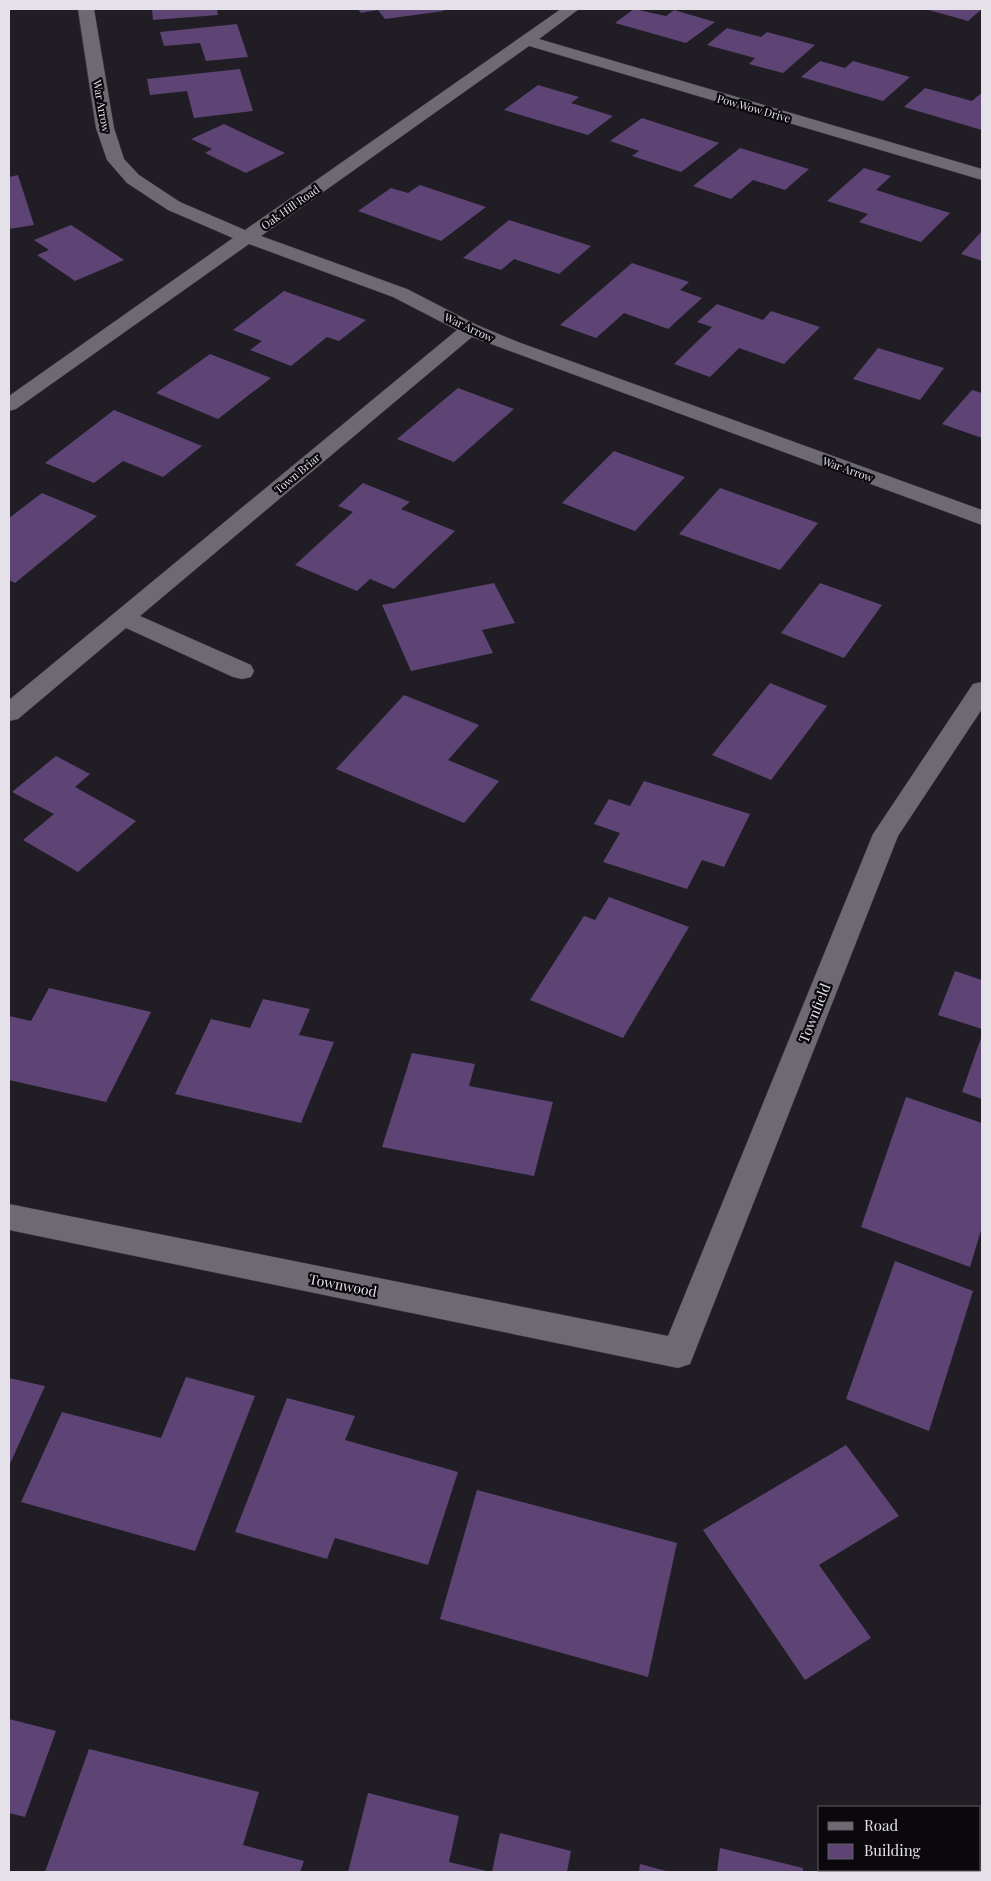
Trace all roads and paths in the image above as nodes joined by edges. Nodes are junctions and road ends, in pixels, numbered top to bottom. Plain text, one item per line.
1 (86, 9) edge
2 (571, 9) edge
3 (526, 40) junction
4 (982, 175) edge
5 (246, 237) junction
6 (470, 329) junction
7 (9, 405) edge
8 (982, 518) edge
9 (123, 618) junction
10 (242, 671) dead end
11 (982, 690) edge
12 (9, 713) edge
13 (9, 1217) edge
14 (678, 1353) joint

1 - 5 street, War Arrow
2 - 3 street, Oak Hill Road
3 - 4 street, Pow Wow Drive
3 - 5 street, Oak Hill Road
5 - 6 street, War Arrow
5 - 7 street, Oak Hill Road
6 - 8 street, War Arrow
6 - 9 street, Town Briar
9 - 10 street
9 - 12 street, Town Briar
11 - 14 street, Townfield
13 - 14 street, Townwood

